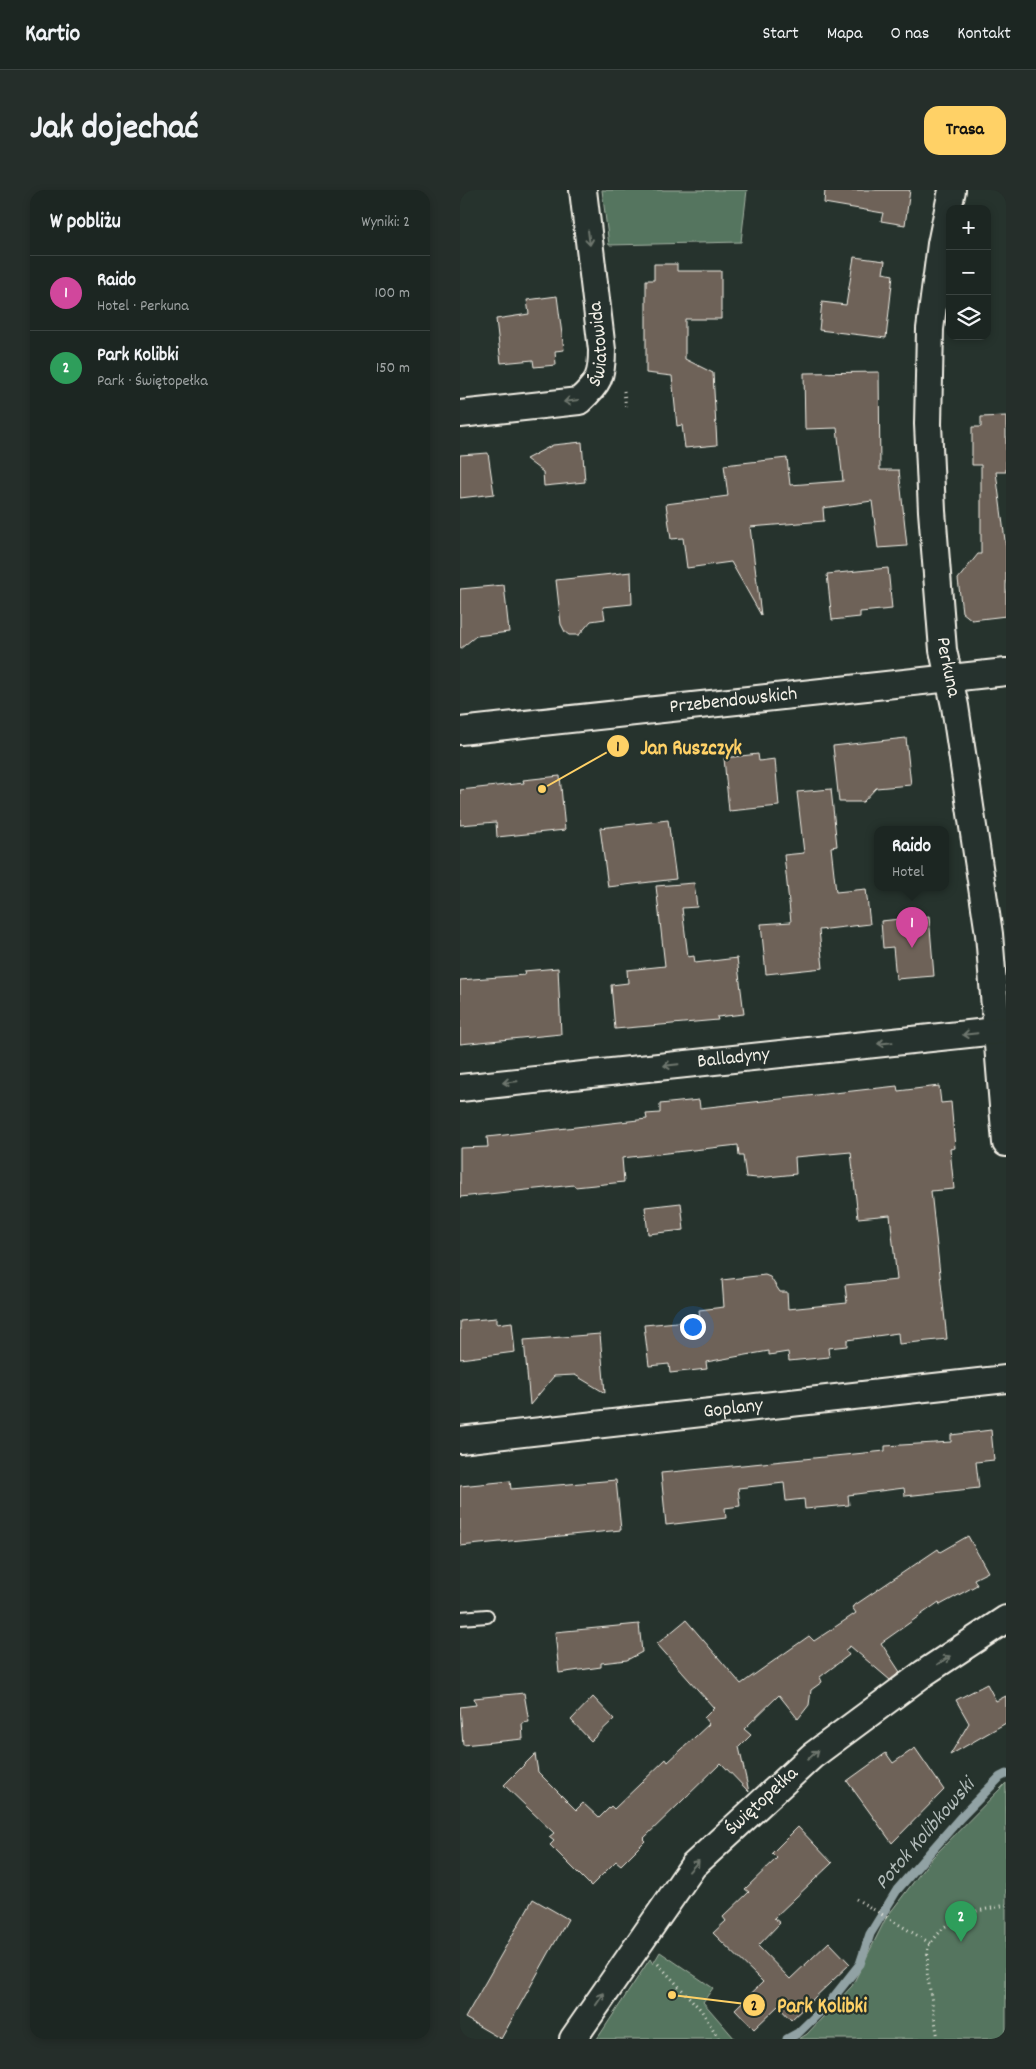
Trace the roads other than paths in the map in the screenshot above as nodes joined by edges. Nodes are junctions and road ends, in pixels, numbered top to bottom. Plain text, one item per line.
1 (583, 190) edge
2 (952, 190) edge
3 (460, 414) edge
4 (1006, 672) edge
5 (949, 678) junction
6 (460, 731) edge
7 (1002, 1030) edge
8 (460, 1088) edge
9 (1006, 1142) edge
10 (1006, 1379) edge
11 (460, 1440) edge
12 (487, 1616) dead end
13 (460, 1618) edge
14 (1006, 1619) edge
15 (573, 2039) edge

1 -> 3 street, Światowida
2 - 5 street, Perkuna
4 - 5 street, Przebendowskich
5 - 6 street, Przebendowskich
5 - 7 street, Perkuna
7 -> 8 street, Balladyny
7 - 9 street, Perkuna
10 - 11 street, Goplany
12 - 13 lane
15 -> 14 street, Świętopełka

